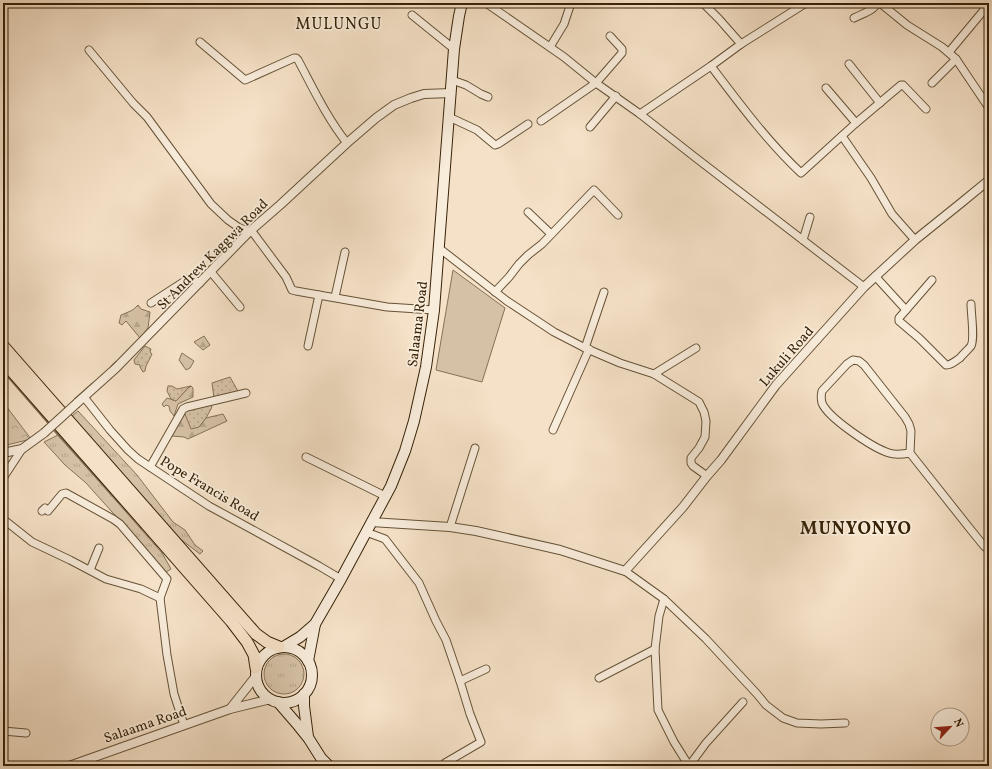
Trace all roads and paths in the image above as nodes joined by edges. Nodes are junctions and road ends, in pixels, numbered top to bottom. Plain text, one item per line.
1 (462, 3) edge
2 (486, 3) edge
3 (571, 3) edge
4 (703, 3) edge
5 (806, 3) edge
6 (879, 3) edge
7 (983, 3) edge
8 (412, 15) dead end
9 (854, 18) dead end
10 (610, 36) dead end
11 (200, 42) dead end
12 (741, 44) junction
13 (550, 47) junction
14 (454, 49) junction
15 (89, 50) dead end
16 (949, 52) junction
17 (956, 59) junction
18 (849, 64) dead end
19 (711, 66) junction
20 (452, 80) junction
21 (596, 83) junction
22 (932, 83) dead end
23 (826, 88) dead end
24 (451, 93) junction
25 (616, 96) junction
26 (488, 97) dead end
27 (880, 102) junction
28 (926, 108) dead end
29 (989, 108) edge
30 (640, 114) junction
31 (449, 117) junction
32 (540, 121) dead end
33 (856, 123) junction
34 (528, 124) dead end
35 (590, 127) dead end
36 (842, 136) junction
37 (346, 143) junction
38 (989, 180) edge
39 (528, 212) dead end
40 (618, 216) dead end
41 (810, 217) dead end
42 (250, 231) junction
43 (552, 234) junction
44 (802, 240) junction
45 (914, 240) junction
46 (439, 248) junction
47 (345, 252) dead end
48 (211, 272) junction
49 (875, 276) junction
50 (932, 280) dead end
51 (200, 283) junction
52 (864, 287) junction
53 (495, 292) junction
54 (604, 292) dead end
55 (320, 295) junction
56 (335, 297) junction
57 (151, 303) dead end
58 (971, 304) dead end
59 (240, 308) dead end
60 (434, 310) junction
61 (906, 310) junction
62 (3, 346) edge
63 (308, 346) dead end
64 (587, 348) junction
65 (696, 348) dead end
66 (3, 361) edge
67 (654, 374) junction
68 (246, 393) dead end
69 (84, 397) junction
70 (553, 430) dead end
71 (475, 448) dead end
72 (3, 450) edge
73 (19, 450) junction
74 (3, 453) edge
75 (910, 453) junction
76 (306, 457) dead end
77 (150, 467) junction
78 (707, 476) junction
79 (3, 478) edge
80 (385, 496) junction
81 (42, 511) dead end
82 (3, 519) edge
83 (371, 522) junction
84 (450, 527) junction
85 (366, 532) junction
86 (99, 548) dead end
87 (989, 550) edge
88 (90, 570) junction
89 (626, 571) junction
90 (341, 579) junction
91 (160, 598) junction
92 (664, 599) junction
93 (315, 624) junction
94 (282, 647) junction
95 (655, 649) junction
96 (308, 661) junction
97 (486, 669) dead end
98 (256, 672) junction
99 (599, 678) dead end
100 (460, 681) junction
101 (304, 694) junction
102 (274, 701) junction
103 (743, 702) dead end
104 (230, 709) junction
105 (845, 724) dead end
106 (184, 725) junction
107 (3, 731) edge
108 (26, 733) dead end
109 (309, 739) junction
110 (69, 766) edge
111 (329, 766) edge
112 (446, 766) edge
113 (689, 766) edge

1 - 14 main road, Salaama Road
2 - 13 street
3 - 13 street
4 - 12 street
5 - 12 street
6 - 9 street
6 - 16 street
7 - 16 street
8 - 14 street
10 - 21 street
11 - 37 street
12 - 19 street
13 - 21 street
14 - 20 main road, Salaama Road
15 - 42 street
16 - 17 street
17 - 22 street
17 - 29 street
18 - 27 street
19 - 30 street
19 - 36 street
20 - 24 main road, Salaama Road
20 - 26 street
21 - 25 street
21 - 32 street
23 - 33 street
24 - 31 main road, Salaama Road
24 - 37 street, St Andrew Kaggwa Road
25 - 30 street
25 - 35 street
27 - 28 street
27 - 33 street
30 - 44 street
31 - 34 street
31 - 46 main road, Salaama Road
33 - 36 street
36 - 45 street
37 - 42 street, St Andrew Kaggwa Road
38 - 45 street, Lukuli Road
39 - 43 street
40 - 43 street
41 - 44 street
42 - 48 street, St Andrew Kaggwa Road
42 - 55 street
43 - 53 street
44 - 52 street
45 - 49 street, Lukuli Road
46 - 53 street
46 - 60 main road, Salaama Road
47 - 56 street
48 - 51 street, St Andrew Kaggwa Road
48 - 59 street
49 - 52 street, Lukuli Road
49 - 61 street
50 - 61 street
51 - 57 street
51 - 69 street, St Andrew Kaggwa Road
52 - 78 street, Lukuli Road
53 - 64 street
54 - 64 street
55 - 56 street
55 - 63 street
56 - 60 street
58 - 61 street
60 - 80 main road, Salaama Road
62 - 94 highway
64 - 67 street
64 - 70 street
65 - 67 street
66 - 98 highway
67 - 78 street
68 - 77 street
69 - 73 street, St Andrew Kaggwa Road, bridge
69 - 77 street, Pope Francis Road
71 - 84 street
72 - 73 street
73 - 74 street
73 - 79 street
75 - 75 street
75 - 87 street
76 - 80 street
77 - 90 street, Pope Francis Road
78 - 89 street, Lukuli Road
80 - 83 main road, Salaama Road
81 - 91 street
82 - 88 street
83 - 84 street
83 - 85 main road, Salaama Road
84 - 89 street
85 - 90 main road, Salaama Road
85 - 100 street
86 - 88 street
88 - 91 street
89 - 92 street
90 - 93 main road, Salaama Road
91 - 106 street
92 - 95 street
92 - 105 street
93 - 94 main road, Salaama Road
93 - 96 main road, Salaama Road
94 - 96 main road
94 - 98 main road
95 - 99 street
95 - 113 street
96 - 101 main road
97 - 100 street
98 - 102 main road
98 - 104 street
100 - 112 street
101 - 102 main road
101 - 109 main road
102 - 104 street, Salaama Road
102 - 109 main road
103 - 113 street
104 - 106 street, Salaama Road
106 - 110 street, Salaama Road
107 - 108 street
109 - 111 main road

